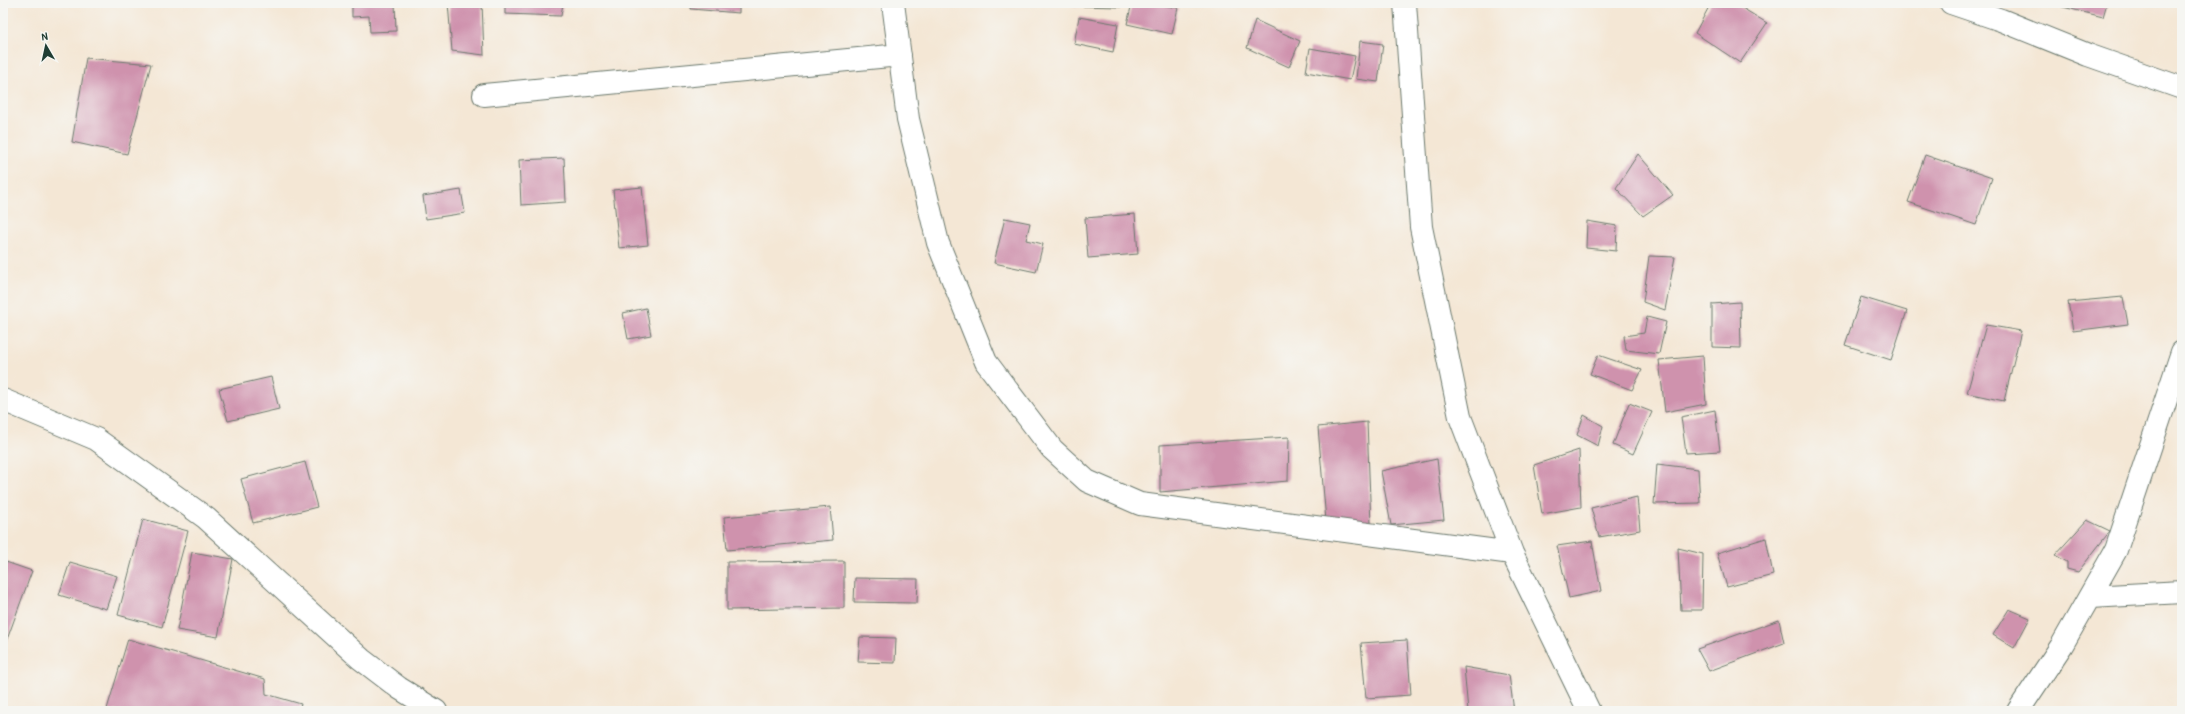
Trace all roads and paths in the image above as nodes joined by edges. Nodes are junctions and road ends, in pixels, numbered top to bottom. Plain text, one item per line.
1 (893, 3) edge
2 (1405, 3) edge
3 (1951, 3) edge
4 (900, 55) junction
5 (2182, 88) edge
6 (484, 96) dead end
7 (2182, 352) edge
8 (3, 400) edge
9 (1512, 553) junction
10 (2182, 592) edge
11 (2090, 597) junction
12 (436, 711) edge
13 (1589, 711) edge
14 (2018, 711) edge

1 - 4 street
2 - 9 street
3 - 5 street
4 - 6 street
4 - 9 street
7 - 11 street
8 - 12 street
9 - 13 street
10 - 11 street
11 - 14 street

